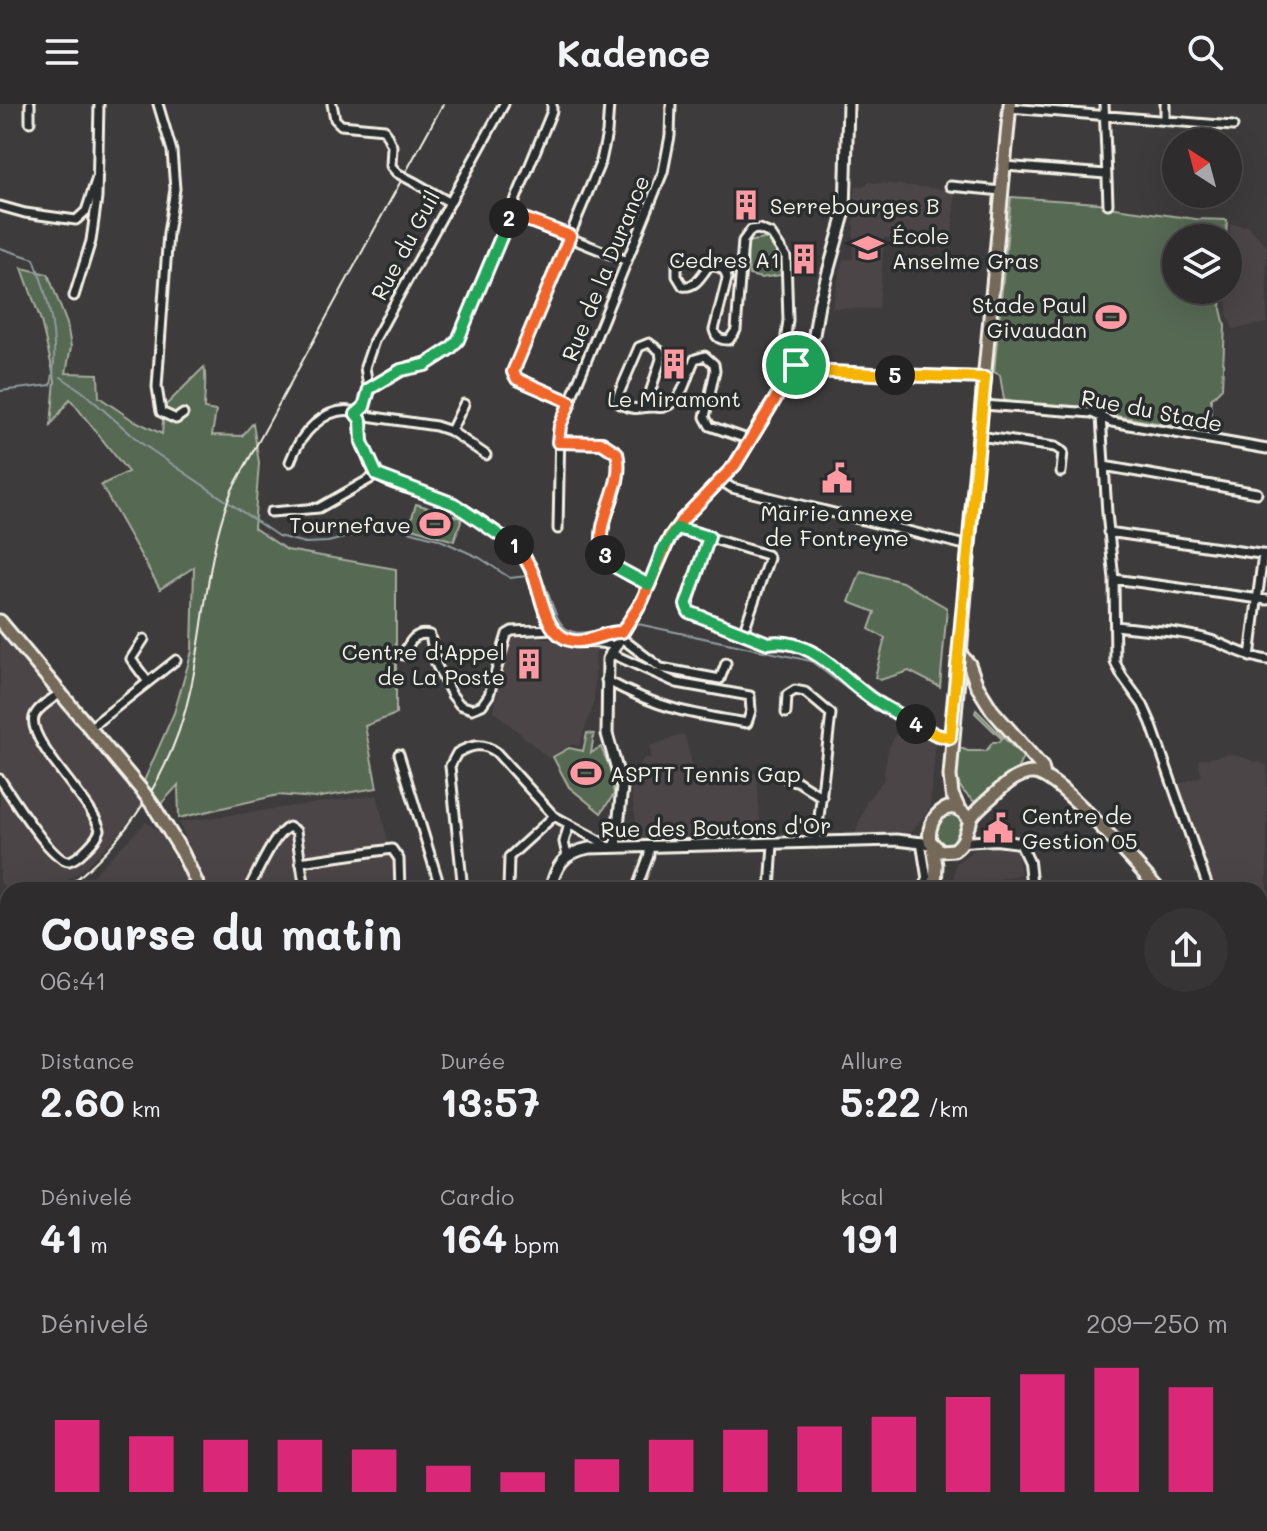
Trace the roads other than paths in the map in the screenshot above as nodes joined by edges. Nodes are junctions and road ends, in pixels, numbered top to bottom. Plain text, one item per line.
1 (30, 104) edge
2 (99, 104) edge
3 (158, 104) edge
4 (332, 104) edge
5 (504, 104) edge
6 (552, 104) edge
7 (609, 104) edge
8 (671, 104) edge
9 (848, 104) edge
10 (1104, 104) edge
11 (1165, 104) edge
12 (1010, 106) edge
13 (1105, 116) junction
14 (1165, 120) junction
15 (30, 122) dead end
16 (1233, 126) dead end
17 (1005, 166) junction
18 (99, 172) junction
19 (1106, 174) junction
20 (950, 186) dead end
21 (1002, 191) junction
22 (449, 202) junction
23 (1108, 204) dead end
24 (0, 206) edge
25 (511, 214) junction
26 (570, 236) junction
27 (627, 261) junction
28 (677, 262) dead end
29 (74, 296) dead end
30 (796, 365) junction
31 (985, 378) junction
32 (369, 389) junction
33 (570, 402) junction
34 (464, 404) dead end
35 (983, 405) junction
36 (652, 407) junction
37 (183, 414) dead end
38 (362, 414) junction
39 (1101, 416) junction
40 (451, 431) junction
41 (979, 436) junction
42 (750, 440) junction
43 (558, 442) junction
44 (1267, 449) edge
45 (486, 455) dead end
46 (290, 462) dead end
47 (1104, 466) junction
48 (1061, 472) dead end
49 (377, 475) junction
50 (721, 481) junction
51 (1257, 493) dead end
52 (271, 512) dead end
53 (677, 528) junction
54 (558, 529) dead end
55 (1108, 532) junction
56 (709, 537) junction
57 (969, 546) junction
58 (1265, 555) edge
59 (1114, 579) junction
60 (649, 585) junction
61 (965, 594) junction
62 (1262, 599) edge
63 (0, 621) edge
64 (1115, 626) junction
65 (553, 629) junction
66 (743, 633) junction
67 (144, 639) dead end
68 (585, 642) junction
69 (616, 642) junction
70 (403, 655) dead end
71 (961, 655) junction
72 (1250, 657) junction
73 (176, 660) dead end
74 (1267, 660) edge
75 (726, 663) dead end
76 (606, 680) junction
77 (148, 682) junction
78 (62, 692) junction
79 (786, 713) dead end
80 (91, 727) junction
81 (952, 739) junction
82 (399, 754) dead end
83 (1044, 775) junction
84 (0, 779) edge
85 (788, 780) dead end
86 (822, 797) junction
87 (985, 802) junction
88 (943, 810) junction
89 (960, 810) junction
90 (554, 816) junction
91 (569, 824) junction
92 (970, 825) junction
93 (929, 829) junction
94 (906, 840) junction
95 (984, 840) junction
96 (963, 842) junction
97 (816, 843) junction
98 (773, 844) junction
99 (929, 844) junction
100 (611, 847) junction
101 (649, 847) junction
102 (949, 852) junction
103 (567, 856) junction
104 (300, 862) junction
105 (932, 875) junction
106 (196, 882) edge
107 (252, 882) edge
108 (304, 882) edge
109 (400, 882) edge
110 (439, 882) edge
111 (462, 882) edge
112 (508, 882) edge
113 (553, 882) edge
114 (639, 882) edge
115 (771, 882) edge
116 (927, 882) edge
117 (935, 882) edge
118 (940, 882) edge
119 (1031, 882) edge
120 (1151, 882) edge
121 (1206, 882) edge

1 - 15 street
2 - 18 street
3 - 37 street
4 - 22 street, bridge
5 - 22 street, Rue du Guil
6 - 25 street
7 - 26 street
8 - 27 street, Rue de la Durance
9 - 30 main road
10 - 13 street
11 - 14 street
12 - 13 street
12 - 17 main road
13 - 14 street
13 - 19 street
14 - 16 street
17 - 19 street
17 - 21 main road
18 - 24 street
18 - 29 street
19 - 23 street
20 - 21 street
21 - 31 main road
22 - 32 street, Rue du Guil
25 - 26 street
25 - 32 street
26 - 27 street
26 - 33 street
27 - 33 street, Rue de la Durance
28 - 30 street
30 - 31 street
30 - 42 main road
31 - 35 main road
32 - 38 street, Rue du Guil
33 - 43 street, Rue de la Durance
34 - 40 street
35 - 39 street, Rue du Stade
35 - 41 main road
36 - 36 street
36 - 42 street
38 - 40 street
38 - 46 street
38 - 49 street
39 - 44 street, Rue du Stade
39 - 47 street
40 - 45 street
41 - 48 street
41 - 57 main road
42 - 50 main road
43 - 54 street, Rue de la Durance
43 - 60 street
47 - 51 street
47 - 55 street
49 - 52 street
49 - 65 street
50 - 53 main road
50 - 57 street
53 - 56 street
53 - 60 main road
55 - 58 street
55 - 59 street
56 - 66 street
56 - 66 street
57 - 61 main road
58 - 62 street
59 - 62 street
59 - 64 street
60 - 69 main road
61 - 71 main road
61 - 81 main road
62 - 72 street
63 - 78 main road
64 - 72 street
64 - 121 street
65 - 68 street
65 - 70 street
66 - 81 street
67 - 77 street
68 - 69 street
68 - 69 street
69 - 75 street
69 - 76 main road
69 - 76 street
71 - 81 main road
71 - 83 main road
72 - 74 street
73 - 77 street
76 - 100 main road
77 - 80 street
78 - 80 main road
78 - 84 street
79 - 86 street
80 - 106 main road, bridge
81 - 88 main road
81 - 89 main road
82 - 110 street
83 - 87 main road
83 - 120 main road
85 - 86 street
86 - 97 street
87 - 89 main road
87 - 92 main road
88 - 89 main road
88 - 93 main road
89 - 92 main road
90 - 91 street
90 - 111 street
90 - 112 street
91 - 100 street
91 - 103 street
92 - 95 street
92 - 96 main road
93 - 94 main road, Rue des Boutons d'Or
93 - 99 main road
94 - 97 main road, Rue des Boutons d'Or
94 - 99 main road, Rue des Boutons d'Or
95 - 96 street
95 - 119 street
96 - 102 main road
97 - 98 main road, Rue des Boutons d'Or
98 - 101 main road, Rue des Boutons d'Or
98 - 115 street
99 - 102 main road
99 - 105 main road
100 - 101 main road, Rue des Boutons d'Or
100 - 103 main road, Rue des Boutons d'Or
101 - 114 street
102 - 118 main road
103 - 113 main road
104 - 107 street
104 - 108 street
104 - 109 street
105 - 116 street
105 - 117 main road

